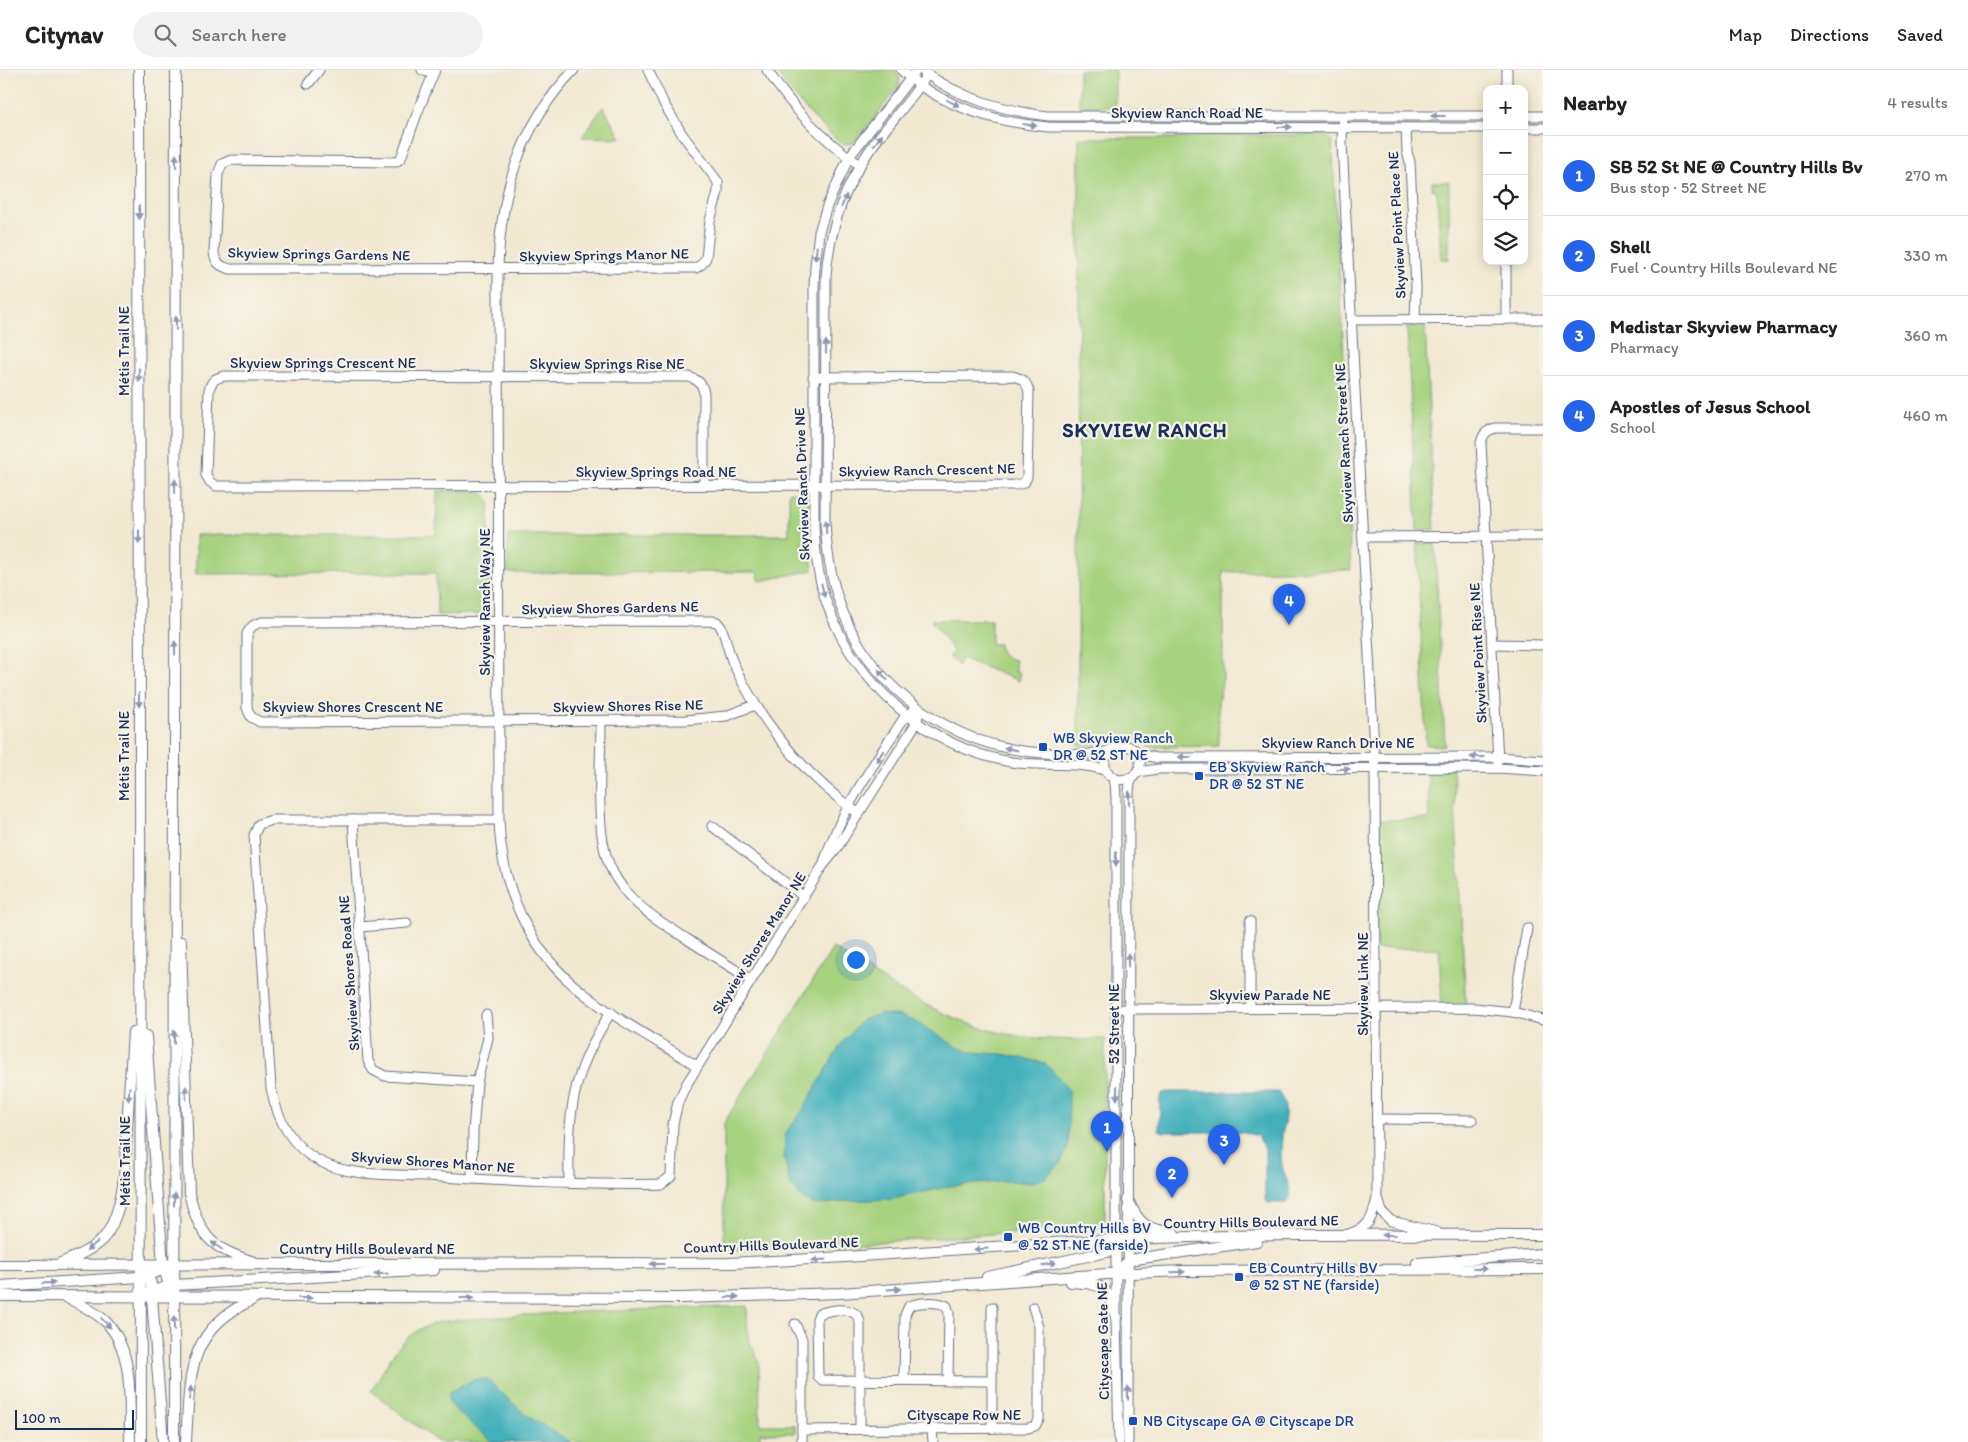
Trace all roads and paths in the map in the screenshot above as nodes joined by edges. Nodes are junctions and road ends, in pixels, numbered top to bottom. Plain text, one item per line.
1 (132, 70) edge
2 (139, 70) edge
3 (176, 70) edge
4 (319, 70) edge
5 (422, 70) edge
6 (648, 70) edge
7 (767, 70) edge
8 (901, 70) edge
9 (1507, 70) edge
10 (571, 71) edge
11 (434, 72) edge
12 (922, 72) edge
13 (911, 79) junction
14 (308, 84) dead end
15 (1507, 85) edge
16 (920, 86) junction
17 (1343, 116) junction
18 (1483, 116) edge
19 (1528, 116) edge
20 (1543, 116) edge
21 (138, 122) junction
22 (1343, 127) junction
23 (1406, 128) junction
24 (1483, 128) edge
25 (1528, 128) edge
26 (1543, 128) edge
27 (849, 158) junction
28 (860, 165) junction
29 (1506, 265) edge
30 (498, 270) junction
31 (1506, 319) junction
32 (1351, 320) junction
33 (1415, 320) junction
34 (1543, 320) edge
35 (813, 376) junction
36 (826, 376) junction
37 (498, 378) junction
38 (1543, 428) edge
39 (498, 485) junction
40 (704, 485) junction
41 (814, 485) junction
42 (826, 485) junction
43 (1486, 536) junction
44 (1543, 536) edge
45 (1363, 537) junction
46 (499, 622) junction
47 (1492, 644) junction
48 (1543, 645) edge
49 (755, 705) junction
50 (919, 709) junction
51 (906, 715) junction
52 (499, 721) junction
53 (601, 721) junction
54 (917, 722) junction
55 (1111, 750) junction
56 (1135, 750) junction
57 (1374, 756) junction
58 (1498, 756) junction
59 (1543, 760) edge
60 (175, 767) junction
61 (1498, 768) junction
62 (1375, 769) junction
63 (1543, 771) edge
64 (1110, 774) junction
65 (1136, 774) junction
66 (848, 807) junction
67 (859, 814) junction
68 (353, 820) junction
69 (499, 820) junction
70 (712, 826) dead end
71 (822, 867) junction
72 (804, 897) junction
73 (1250, 921) dead end
74 (407, 923) dead end
75 (360, 927) junction
76 (1527, 928) dead end
77 (139, 941) junction
78 (139, 970) junction
79 (751, 980) junction
80 (1250, 1008) junction
81 (1377, 1008) junction
82 (1116, 1009) junction
83 (1128, 1009) junction
84 (610, 1012) junction
85 (1513, 1012) junction
86 (486, 1015) dead end
87 (1543, 1020) edge
88 (697, 1066) junction
89 (477, 1082) junction
90 (1376, 1119) junction
91 (1472, 1120) dead end
92 (472, 1180) junction
93 (568, 1184) junction
94 (1377, 1198) junction
95 (1128, 1200) junction
96 (1344, 1235) junction
97 (1451, 1235) junction
98 (1543, 1235) edge
99 (1295, 1236) junction
100 (1199, 1237) junction
101 (1128, 1239) junction
102 (1117, 1244) junction
103 (1543, 1254) edge
104 (1129, 1260) junction
105 (499, 1264) junction
106 (0, 1265) edge
107 (55, 1265) junction
108 (140, 1265) junction
109 (262, 1265) junction
110 (167, 1267) junction
111 (1344, 1270) junction
112 (1543, 1271) edge
113 (1129, 1273) junction
114 (1116, 1274) junction
115 (144, 1276) junction
116 (1036, 1279) junction
117 (950, 1285) junction
118 (0, 1286) edge
119 (171, 1286) junction
120 (152, 1294) junction
121 (0, 1296) edge
122 (65, 1296) junction
123 (140, 1297) junction
124 (174, 1298) junction
125 (256, 1298) junction
126 (992, 1307) dead end
127 (1033, 1307) dead end
128 (1116, 1318) junction
129 (795, 1324) dead end
130 (904, 1380) junction
131 (860, 1381) junction
132 (948, 1381) junction
133 (992, 1381) junction
134 (932, 1428) junction
135 (992, 1428) junction
136 (860, 1429) junction
137 (802, 1430) junction
138 (130, 1442) edge
139 (141, 1442) edge
140 (163, 1442) edge
141 (174, 1442) edge
142 (186, 1442) edge
143 (802, 1442) edge
144 (933, 1442) edge
145 (1119, 1442) edge
146 (1128, 1442) edge

1 - 21 main road
2 - 21 main road, Métis Trail NE
60 -> 3 main road
4 - 14 street
5 - 11 street
6 - 30 street, Skyview Springs Manor NE
7 - 27 street
8 - 13 street, Skyview Ranch Road NE
9 - 15 street
10 - 30 street, Skyview Ranch Way NE
11 - 30 street, Skyview Springs Gardens NE
12 - 13 street, Skyview Ranch Drive NE
12 - 16 street, Skyview Ranch Drive NE
12 - 17 street, Skyview Ranch Road NE
13 - 16 street, Skyview Ranch Road NE
13 - 27 street, Skyview Ranch Drive NE
16 -> 22 street, Skyview Ranch Road NE
28 -> 16 street, Skyview Ranch Drive NE
18 -> 17 street, Skyview Ranch Road NE
17 - 22 street, Skyview Ranch Street NE
19 - 20 street
21 -> 77 main road, Métis Trail NE
22 - 23 street, Skyview Ranch Road NE
22 - 32 street, Skyview Ranch Street NE
23 - 24 street, Skyview Ranch Road NE
23 - 33 street, Skyview Point Place NE
25 - 26 street
27 - 28 street
27 -> 35 street, Skyview Ranch Drive NE
36 -> 28 street, Skyview Ranch Drive NE
29 - 31 street
30 - 37 street, Skyview Ranch Way NE
31 - 33 street
31 - 34 street
32 - 33 street
32 - 45 street, Skyview Ranch Street NE
35 - 36 street, Skyview Ranch Crescent NE
35 - 41 street, Skyview Ranch Drive NE
36 - 42 street, Skyview Ranch Drive NE
36 - 42 street, Skyview Ranch Crescent NE
37 - 39 street, Skyview Ranch Way NE
37 - 39 street, Skyview Springs Crescent NE
37 - 40 street, Skyview Springs Rise NE
38 - 43 street, Skyview Point Rise NE
39 - 40 street, Skyview Springs Road NE
39 - 46 street, Skyview Ranch Way NE
40 - 41 street, Skyview Springs Road NE
41 - 42 street, Skyview Ranch Crescent NE
41 -> 51 street, Skyview Ranch Drive NE
50 -> 42 street, Skyview Ranch Drive NE
43 - 44 street
43 - 45 street
43 - 47 street, Skyview Point Rise NE
45 - 57 street, Skyview Ranch Street NE
46 - 49 street, Skyview Shores Gardens NE
46 - 52 street, Skyview Ranch Way NE
46 - 52 street, Skyview Shores Crescent NE
47 - 48 street
47 - 58 street, Skyview Point Rise NE
49 - 53 street, Skyview Shores Rise NE
49 - 66 street, Skyview Shores Gardens NE
50 - 51 street
50 - 54 street, Skyview Shores Manor NE
55 -> 50 street, Skyview Ranch Drive NE
51 - 54 street, Skyview Ranch Drive NE
51 -> 66 street, Skyview Shores Manor NE
52 - 53 street, Skyview Shores Rise NE
52 - 69 street, Skyview Ranch Way NE
53 - 79 street
54 - 64 street, Skyview Ranch Drive NE
54 - 67 street, Skyview Shores Manor NE
55 - 56 street
55 - 64 street
57 -> 56 street, Skyview Ranch Drive NE
56 - 65 street
58 -> 57 street, Skyview Ranch Drive NE
57 - 62 street, Skyview Ranch Street NE
58 - 59 street, Skyview Ranch Drive NE
58 - 61 street, Skyview Point Rise NE
109 -> 60 main road
110 -> 60 main road
61 - 62 street, Skyview Ranch Drive NE
61 - 63 street, Skyview Ranch Drive NE
65 -> 62 street, Skyview Ranch Drive NE
62 - 81 street, Skyview Link NE
64 - 65 street
64 -> 82 street, 52 Street NE
83 -> 65 street, 52 Street NE
66 - 67 street, Skyview Shores Gardens NE
66 - 71 street, Skyview Shores Manor NE
67 - 71 street, Skyview Shores Manor NE
68 - 69 street, Skyview Shores Manor NE
68 - 75 street, Skyview Shores Road NE
68 - 92 street, Skyview Shores Manor NE
69 - 84 street, Skyview Ranch Way NE
70 - 72 street
71 - 72 street, Skyview Shores Manor NE
72 - 79 street, Skyview Shores Manor NE
73 - 80 street
74 - 75 street
75 - 89 street, Skyview Shores Road NE
76 - 85 street
77 - 78 main road, Métis Trail NE
77 -> 107 main road
78 - 108 main road, Métis Trail NE
78 - 110 main road
79 - 88 street, Skyview Shores Manor NE
80 - 81 street, Skyview Parade NE
80 - 83 street, Skyview Parade NE
81 - 85 street, Skyview Parade NE
81 - 90 street, Skyview Link NE
82 - 83 street, Skyview Parade NE
82 -> 102 street, 52 Street NE
83 - 95 street, 52 Street NE
84 - 88 street, Skyview Ranch Way NE
84 - 93 street
85 - 87 street, Skyview Parade NE
86 - 89 street
88 - 93 street, Skyview Shores Manor NE
89 - 92 street
90 - 91 street
90 - 94 street, Skyview Link NE
92 - 93 street, Skyview Shores Manor NE
94 - 96 street, Skyview Link NE
94 - 97 street, Skyview Link NE
95 - 100 main road
95 - 101 street, 52 Street NE
97 -> 96 main road, Country Hills Boulevard NE
96 - 99 main road, Country Hills Boulevard NE
97 - 98 main road, Country Hills Boulevard NE
99 - 100 main road, Country Hills Boulevard NE
99 - 104 main road
100 - 101 main road, Country Hills Boulevard NE
101 - 102 main road
101 - 104 street, 52 Street NE
102 -> 105 main road, Country Hills Boulevard NE
102 - 114 street, Cityscape Gate NE
117 -> 102 main road
103 - 111 main road
104 - 113 street, 52 Street NE
104 - 114 main road
105 - 109 main road, Country Hills Boulevard NE
105 -> 119 main road
106 - 107 main road, Country Hills Boulevard NE
107 - 108 main road, Country Hills Boulevard NE
108 - 110 main road, Country Hills Boulevard NE
108 - 115 main road, Métis Trail NE
109 - 110 main road, Country Hills Boulevard NE
110 - 115 main road
110 - 119 main road
111 -> 112 main road
113 -> 111 main road
113 - 114 main road
146 -> 113 street, Cityscape Gate NE
114 - 116 main road
114 - 128 street, Cityscape Gate NE
118 -> 115 main road
115 - 120 main road
115 - 123 main road, Métis Trail NE
116 - 117 main road
116 - 128 main road
125 -> 117 main road
119 - 120 main road
119 - 124 main road
120 - 123 main road
120 - 124 main road
120 - 140 main road
121 - 122 main road
122 - 123 main road
122 -> 138 main road
123 - 139 main road, Métis Trail NE
124 - 125 main road
141 -> 124 main road
142 -> 125 main road
126 - 133 street
127 - 135 street, Cityscape Row NE
128 - 145 street, Cityscape Gate NE
129 - 137 street
130 - 131 street
130 - 132 street
130 - 132 street
131 - 131 street
131 - 136 street
132 - 133 street
133 - 135 street
134 - 135 street, Cityscape Row NE
134 - 136 street, Cityscape Row NE
134 - 144 street
136 - 137 street, Cityscape Row NE
137 - 143 street

